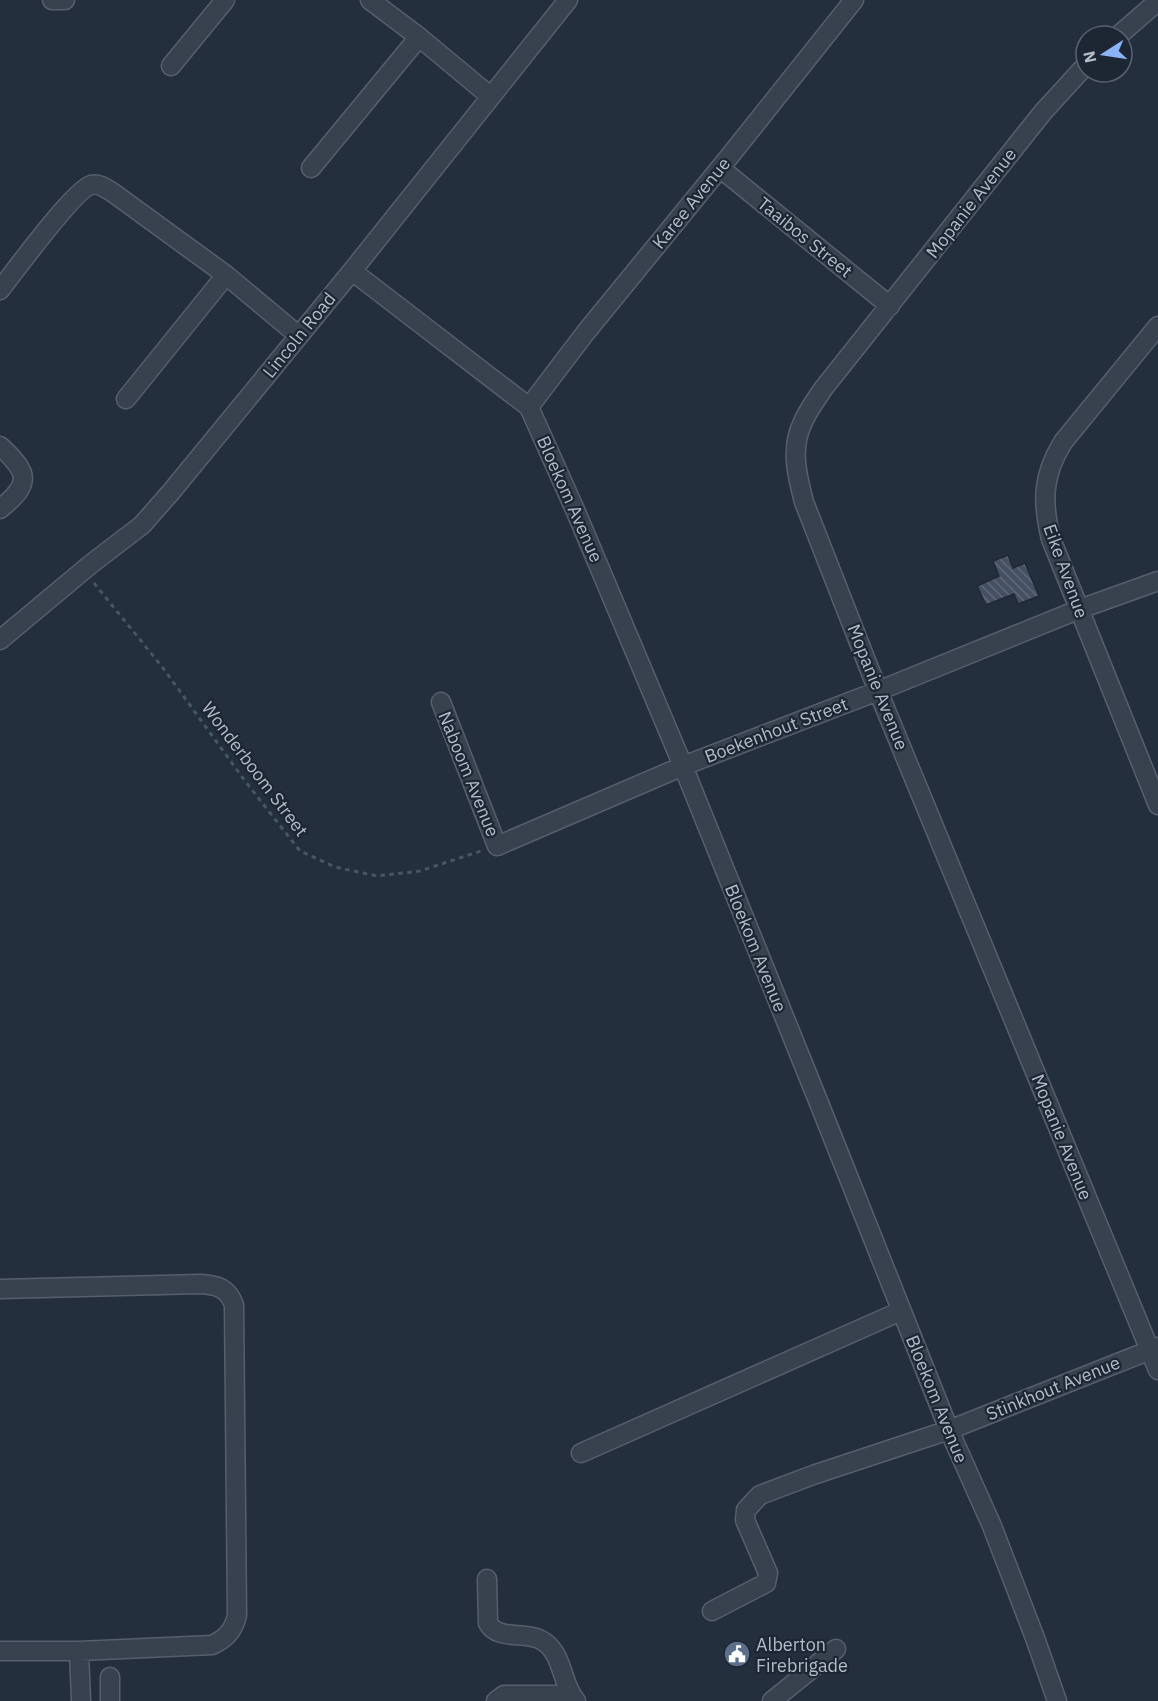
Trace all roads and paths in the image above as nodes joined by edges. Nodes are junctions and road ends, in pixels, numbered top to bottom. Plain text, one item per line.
1 (52, 0) edge
2 (65, 0) edge
3 (225, 0) edge
4 (370, 0) edge
5 (568, 0) edge
6 (854, 0) edge
7 (1158, 1) edge
8 (1132, 24) edge
9 (419, 37) junction
10 (171, 66) dead end
11 (1074, 78) edge
12 (490, 96) junction
13 (311, 168) dead end
14 (720, 168) junction
15 (352, 271) junction
16 (226, 275) junction
17 (0, 290) edge
18 (890, 306) junction
19 (1158, 326) edge
20 (299, 336) junction
21 (126, 399) dead end
22 (529, 406) junction
23 (0, 446) edge
24 (0, 509) edge
25 (84, 570) junction
26 (1158, 581) edge
27 (1080, 609) junction
28 (0, 640) edge
29 (878, 691) junction
30 (441, 702) dead end
31 (683, 766) junction
32 (1158, 805) edge
33 (497, 846) junction
34 (0, 1289) edge
35 (901, 1311) junction
36 (1154, 1348) edge
37 (1158, 1370) edge
38 (949, 1430) junction
39 (581, 1453) dead end
40 (487, 1579) dead end
41 (712, 1611) dead end
42 (836, 1649) dead end
43 (0, 1651) edge
44 (80, 1651) junction
45 (110, 1677) dead end
46 (573, 1698) edge
47 (81, 1701) edge
48 (110, 1701) edge
49 (496, 1701) edge
50 (772, 1701) edge
51 (1057, 1701) edge

1 - 2 street
3 - 10 street
4 - 9 street
5 - 12 street, Lincoln Road
6 - 14 street, Karee Avenue
7 - 8 street
9 - 12 street
9 - 13 street
11 - 18 street, Mopanie Avenue
12 - 15 street, Lincoln Road
14 - 18 street, Taaibos Street
14 - 22 street, Karee Avenue
15 - 20 street, Lincoln Road
15 - 22 street, Bloekom Avenue
16 - 17 street
16 - 20 street
16 - 21 street
18 - 29 street, Mopanie Avenue
19 - 27 street, Eike Avenue
20 - 25 street, Lincoln Road
22 - 31 street, Bloekom Avenue
23 - 24 street
25 - 28 street, Lincoln Road
25 - 33 path, Wonderboom Street
26 - 27 street, Boekenhout Street
27 - 29 street, Boekenhout Street
27 - 32 street, Eike Avenue
29 - 31 street, Boekenhout Street
29 - 36 street, Mopanie Avenue
30 - 33 street, Naboom Avenue
31 - 33 street, Boekenhout Street
31 - 35 street, Bloekom Avenue
34 - 44 street
35 - 38 street, Bloekom Avenue
35 - 39 street
36 - 37 street, Mopanie Avenue
36 - 38 street, Stinkhout Avenue
38 - 41 street, Stinkhout Avenue
38 - 51 street, Bloekom Avenue
40 - 46 street
42 - 50 street
43 - 44 street
44 - 47 street
45 - 48 street
46 - 49 street

